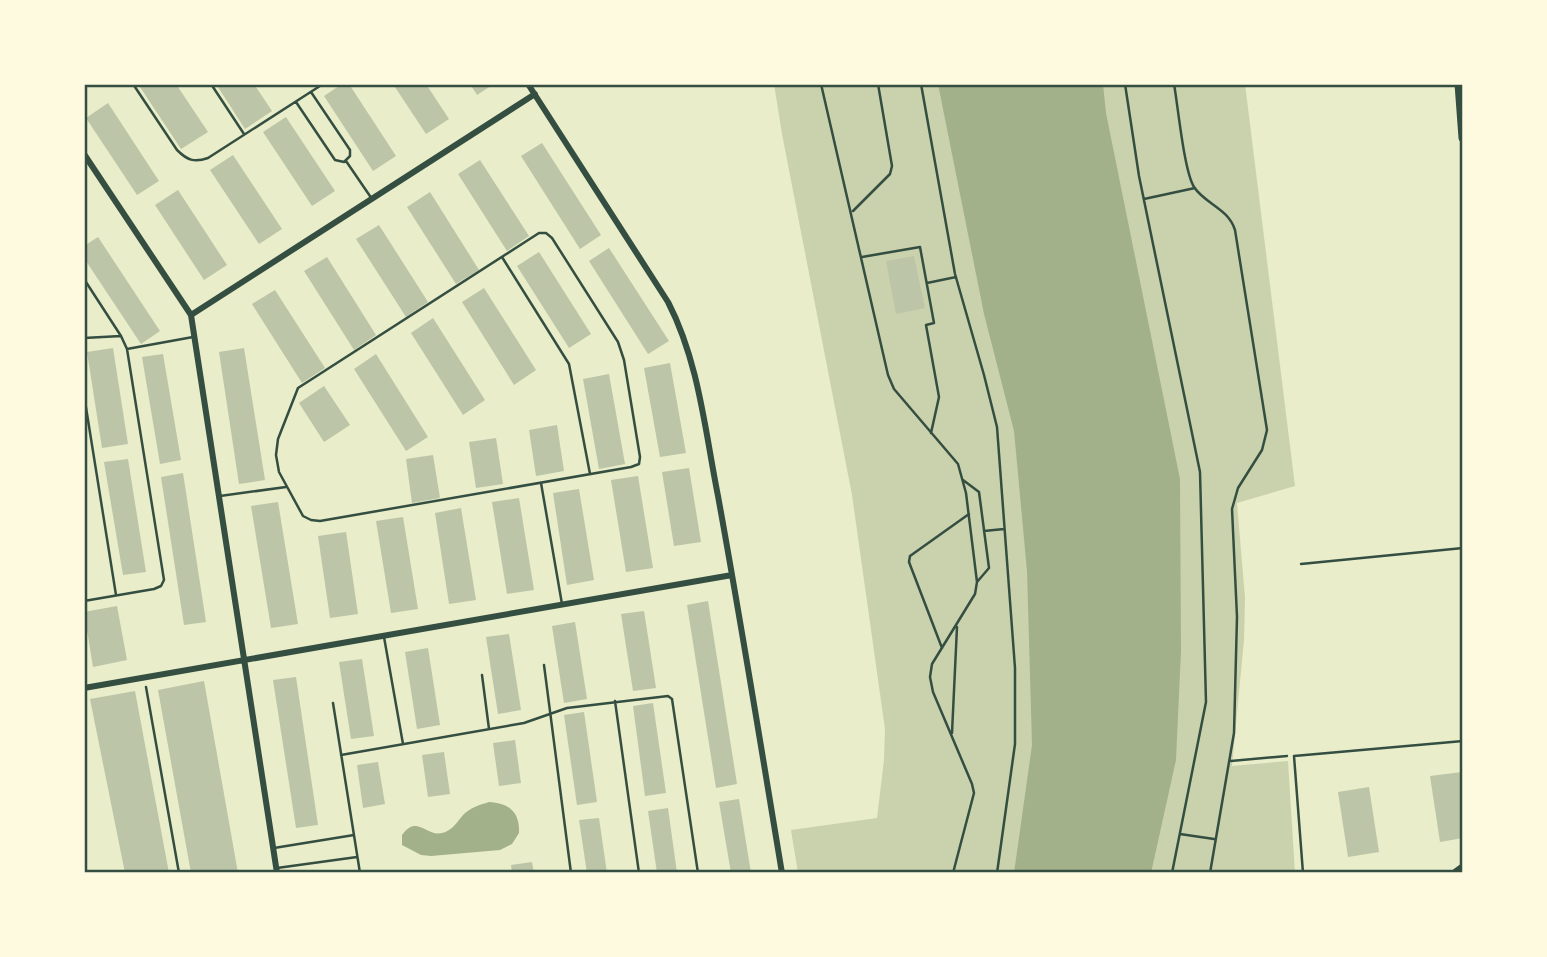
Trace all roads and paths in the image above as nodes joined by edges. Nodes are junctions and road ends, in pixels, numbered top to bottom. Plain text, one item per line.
1 (134, 84) edge
2 (211, 84) edge
3 (309, 84) edge
4 (323, 84) edge
5 (528, 84) edge
6 (821, 84) edge
7 (878, 84) edge
8 (921, 84) edge
9 (1125, 84) edge
10 (1174, 84) edge
11 (1459, 84) edge
12 (312, 91) junction
13 (535, 94) junction
14 (296, 102) junction
15 (245, 134) junction
16 (1463, 138) edge
17 (84, 154) edge
18 (346, 161) junction
19 (1195, 188) junction
20 (372, 199) junction
21 (1144, 199) junction
22 (852, 211) junction
23 (502, 257) junction
24 (862, 257) junction
25 (956, 277) junction
26 (84, 279) edge
27 (927, 283) junction
28 (191, 315) junction
29 (121, 336) junction
30 (194, 337) junction
31 (84, 338) edge
32 (127, 349) junction
33 (84, 395) edge
34 (930, 433) junction
35 (590, 474) junction
36 (963, 480) junction
37 (541, 483) junction
38 (286, 487) junction
39 (219, 496) junction
40 (969, 514) junction
41 (1004, 529) junction
42 (984, 531) junction
43 (1463, 548) edge
44 (1301, 564) dead end
45 (733, 575) junction
46 (977, 582) junction
47 (116, 596) junction
48 (84, 601) edge
49 (562, 604) junction
50 (957, 624) junction
51 (384, 636) junction
52 (942, 648) junction
53 (244, 660) junction
54 (544, 665) dead end
55 (482, 675) dead end
56 (144, 677) junction
57 (84, 688) edge
58 (615, 701) junction
59 (333, 702) dead end
60 (549, 714) junction
61 (489, 729) junction
62 (952, 736) junction
63 (1463, 741) edge
64 (403, 744) junction
65 (341, 755) junction
66 (1294, 756) junction
67 (1229, 761) junction
68 (1180, 834) junction
69 (354, 835) junction
70 (1214, 839) junction
71 (274, 848) junction
72 (84, 851) edge
73 (357, 857) junction
74 (84, 861) edge
75 (1463, 868) edge
76 (277, 871) edge
77 (179, 873) edge
78 (360, 873) edge
79 (571, 873) edge
80 (639, 873) edge
81 (698, 873) edge
82 (782, 873) edge
83 (953, 873) edge
84 (997, 873) edge
85 (1171, 873) edge
86 (1210, 873) edge
87 (1303, 873) edge
88 (1456, 873) edge

1 - 15 lane
2 - 15 lane
3 - 12 lane
4 - 12 lane
5 - 13 street
6 - 22 path
7 - 22 path
8 - 25 path
9 - 21 path
10 - 19 path
11 - 16 main road
12 - 14 lane
12 - 18 lane
13 - 20 street
13 - 45 street
14 - 15 lane
14 - 18 lane
17 - 28 street
18 - 20 lane
19 - 21 path
19 - 67 path
20 - 28 street
21 - 68 path
22 - 24 path
23 - 35 lane
23 - 35 lane
23 - 38 lane
24 - 27 path
24 - 34 path
25 - 27 path
25 - 41 path
26 - 29 lane
27 - 34 path
28 - 30 street
29 - 31 lane
29 - 32 lane
30 - 32 lane
30 - 39 street
32 - 47 lane
33 - 47 lane
34 - 36 path
35 - 37 lane
36 - 40 path
36 - 42 path
37 - 38 lane
37 - 49 lane
38 - 39 lane
39 - 53 street
40 - 46 path
40 - 52 path
41 - 42 path
41 - 84 path
42 - 46 path
43 - 44 lane
45 - 49 street
45 - 82 street
46 - 50 path
47 - 48 lane
49 - 51 street
50 - 52 path
50 - 62 path
51 - 53 street
51 - 64 lane
52 - 62 path
53 - 56 street
53 - 71 street
54 - 60 lane
55 - 61 lane
56 - 57 street
56 - 77 path
58 - 60 lane
58 - 80 lane
58 - 81 lane
59 - 65 lane
60 - 61 lane
60 - 79 lane
61 - 64 lane
62 - 83 path
63 - 66 lane
64 - 65 lane
65 - 69 lane
66 - 67 path
66 - 87 lane
67 - 70 path
68 - 70 path
68 - 85 path
69 - 71 lane
69 - 73 lane
70 - 86 path
71 - 76 street
72 - 74 path
73 - 76 lane
73 - 78 lane
75 - 88 main road

